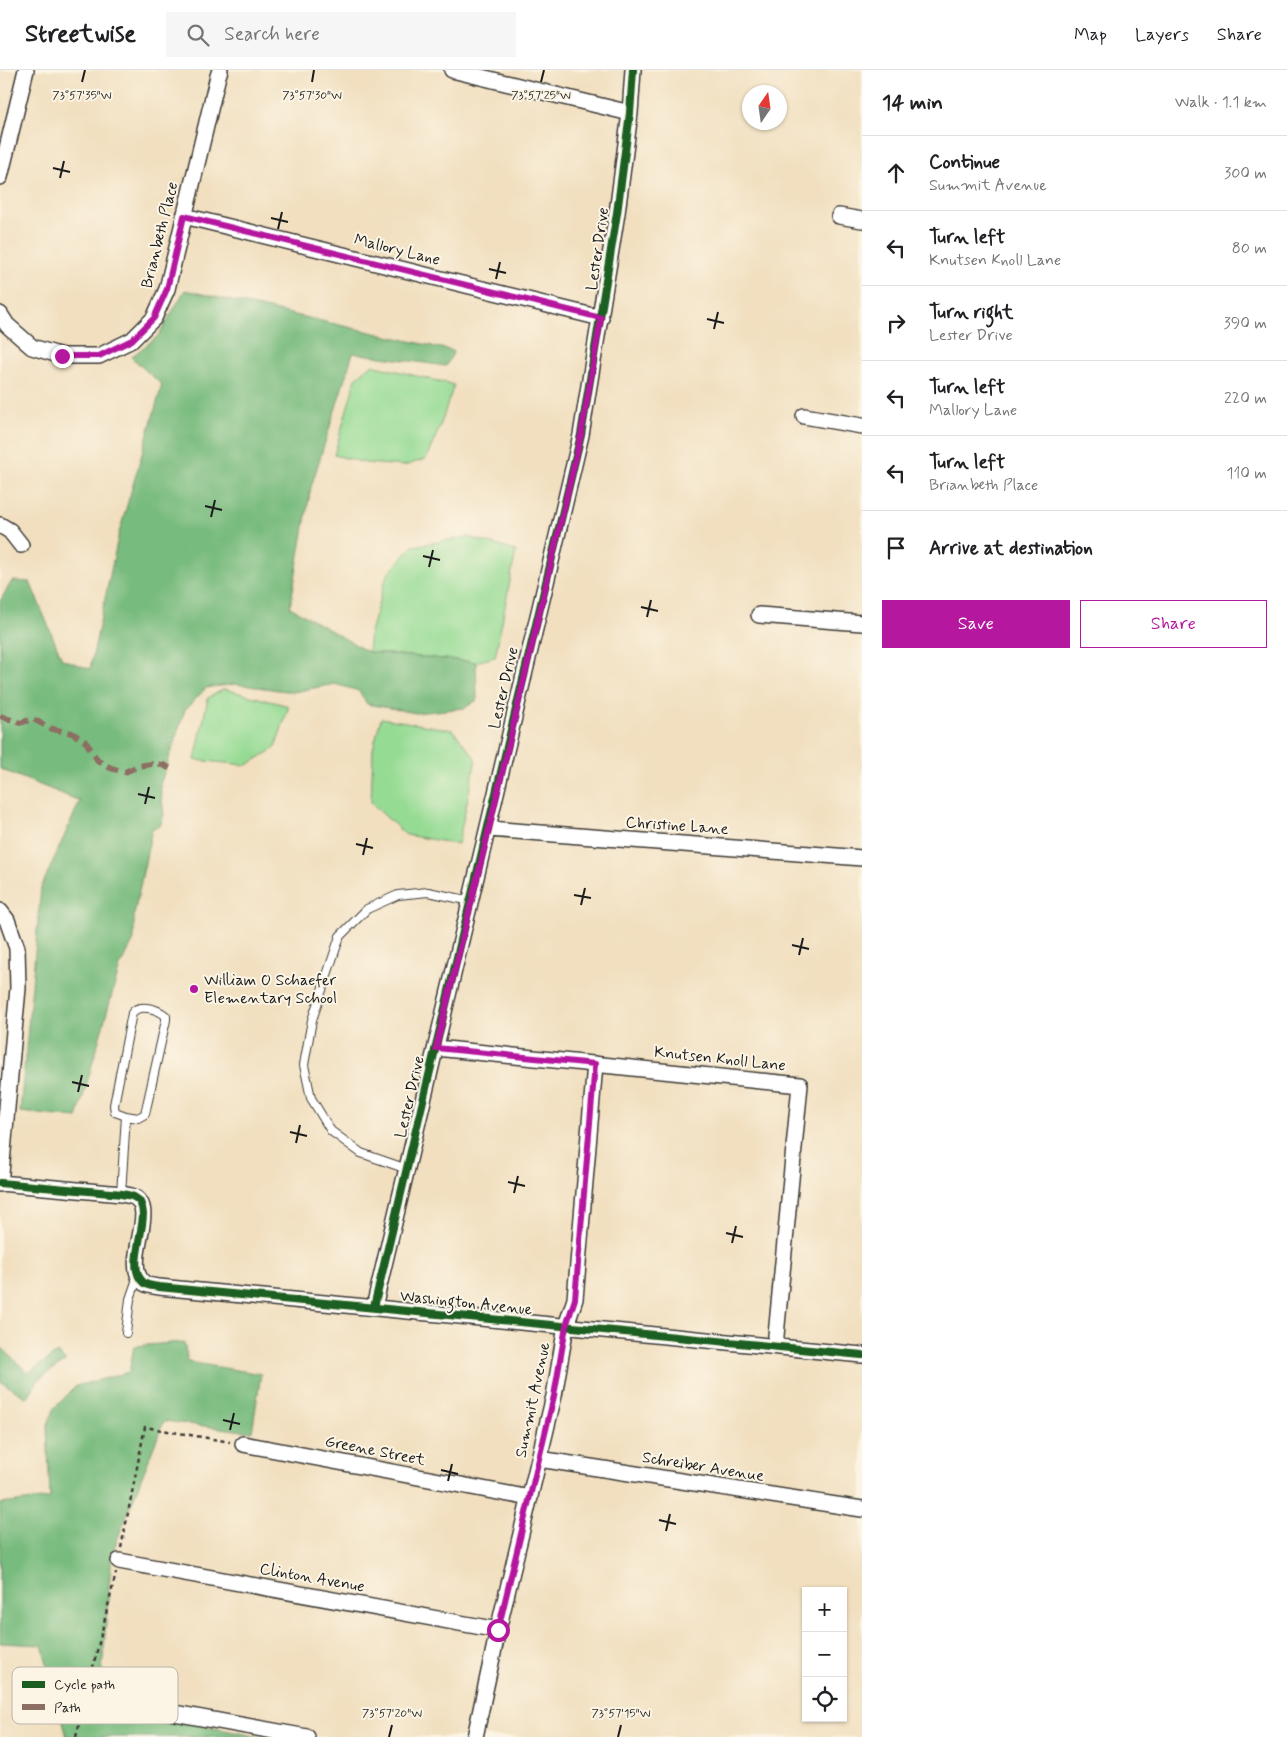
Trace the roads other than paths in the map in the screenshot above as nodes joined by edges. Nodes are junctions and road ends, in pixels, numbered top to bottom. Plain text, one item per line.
1 (26, 70) edge
2 (220, 70) edge
3 (452, 70) edge
4 (634, 70) edge
5 (630, 113) junction
6 (0, 178) edge
7 (184, 216) junction
8 (839, 216) dead end
9 (862, 220) edge
10 (0, 314) edge
11 (601, 318) junction
12 (804, 416) dead end
13 (862, 426) edge
14 (0, 524) edge
15 (21, 545) dead end
16 (759, 615) dead end
17 (862, 623) edge
18 (489, 829) junction
19 (862, 858) edge
20 (472, 901) junction
21 (0, 911) edge
22 (436, 1048) junction
23 (595, 1064) junction
24 (126, 1116) junction
25 (407, 1169) junction
26 (0, 1183) edge
27 (121, 1194) junction
28 (138, 1276) junction
29 (374, 1308) junction
30 (566, 1326) junction
31 (126, 1333) dead end
32 (775, 1346) junction
33 (862, 1355) edge
34 (243, 1444) road end
35 (539, 1459) junction
36 (530, 1498) junction
37 (862, 1509) edge
38 (119, 1561) road end
39 (498, 1630) junction
40 (178, 1714) edge
41 (307, 1737) edge
42 (475, 1737) edge

1 - 6 street
2 - 7 street, Brianbeth Place
3 - 5 street
4 - 5 street, Lester Drive
5 - 11 street, Lester Drive
7 - 10 street, Brianbeth Place
7 - 11 street, Mallory Lane
8 - 9 street
11 - 18 street, Lester Drive
12 - 13 street
14 - 15 street
16 - 17 street
18 - 19 street, Christine Lane
18 - 20 street, Lester Drive
20 - 22 street, Lester Drive
20 - 25 lane
21 - 26 street
22 - 23 street, Knutsen Knoll Lane
22 - 25 street, Lester Drive
23 - 30 street, Summit Avenue
23 - 32 street, Knutsen Knoll Lane
24 - 24 lane
24 - 27 lane
25 - 29 street, Lester Drive
26 - 27 street
27 - 28 street
28 - 29 street, Washington Avenue
28 - 31 lane
29 - 30 street, Washington Avenue
30 - 32 street, Washington Avenue
30 - 35 street, Summit Avenue
32 - 33 street, Washington Avenue
34 - 36 street, Greene Street
35 - 36 street, Summit Avenue
35 - 37 street, Schreiber Avenue
36 - 39 street, Summit Avenue
38 - 39 street, Clinton Avenue
39 - 42 street, Summit Avenue
40 - 41 street

